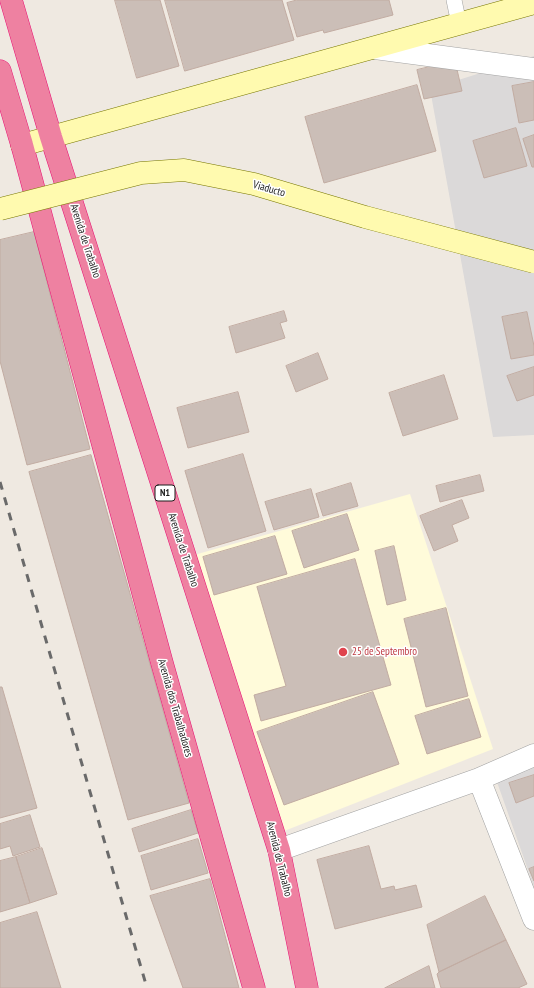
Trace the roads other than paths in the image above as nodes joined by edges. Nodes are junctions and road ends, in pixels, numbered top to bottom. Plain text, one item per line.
1 (11, 0) edge
2 (454, 0) edge
3 (534, 3) edge
4 (459, 24) junction
5 (375, 48) junction
6 (534, 69) edge
7 (0, 71) edge
8 (51, 137) junction
9 (22, 145) junction
10 (0, 209) edge
11 (534, 262) edge
12 (534, 755) edge
13 (479, 780) junction
14 (279, 850) junction
15 (534, 920) edge
16 (254, 988) edge
17 (307, 988) edge

1 - 8 highway, Avenida de Trabalho / N1
2 - 4 lane
3 - 4 street
4 - 5 street
5 - 6 street
5 - 8 street
7 - 9 highway
8 - 9 street
8 - 14 highway, Avenida de Trabalho / N1
9 - 16 highway, Avenida dos Trabalhadores
10 - 11 street, Viaducto, bridge
12 - 13 street
13 - 14 street
13 - 15 street
14 - 17 highway, Avenida de Trabalho / N1

